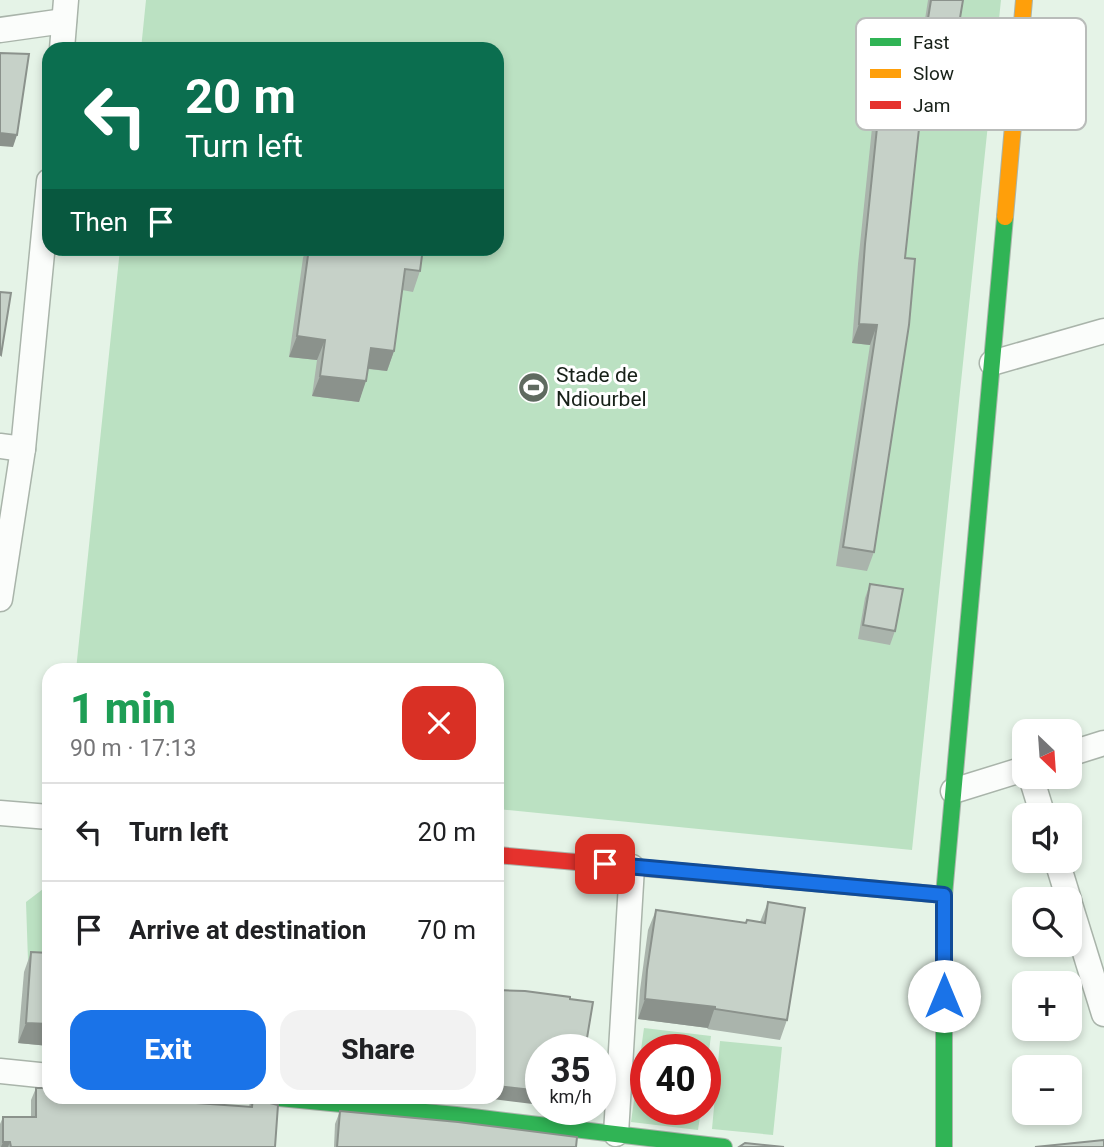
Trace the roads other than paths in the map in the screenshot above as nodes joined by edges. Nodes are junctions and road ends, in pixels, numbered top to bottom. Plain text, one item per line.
1 (1024, 0) edge
2 (65, 11) edge
3 (1022, 18) edge
4 (0, 30) edge
5 (63, 42) edge
6 (1013, 130) edge
7 (42, 232) edge
8 (1104, 331) edge
9 (992, 363) junction
10 (12, 448) edge
11 (0, 599) edge
12 (1104, 743) edge
13 (1082, 750) edge
14 (1012, 773) edge
15 (953, 791) junction
16 (0, 813) edge
17 (42, 816) edge
18 (504, 856) edge
19 (632, 867) junction
20 (944, 895) junction
21 (1082, 942) edge
22 (1104, 1014) edge
23 (0, 1072) edge
24 (42, 1075) edge
25 (343, 1104) edge
26 (616, 1134) junction
27 (690, 1145) edge
28 (724, 1147) edge
29 (944, 1147) edge

1 - 3 street
2 - 4 street
2 - 5 street
6 - 9 street
7 - 10 street
8 - 9 street
9 - 15 street
10 - 11 street
12 - 13 street
14 - 15 street
15 - 20 street
16 - 17 street
18 - 19 street
19 - 20 street
19 - 26 street
20 - 29 street
21 - 22 street
23 - 24 street
25 - 26 street
26 - 27 street
27 - 28 street

